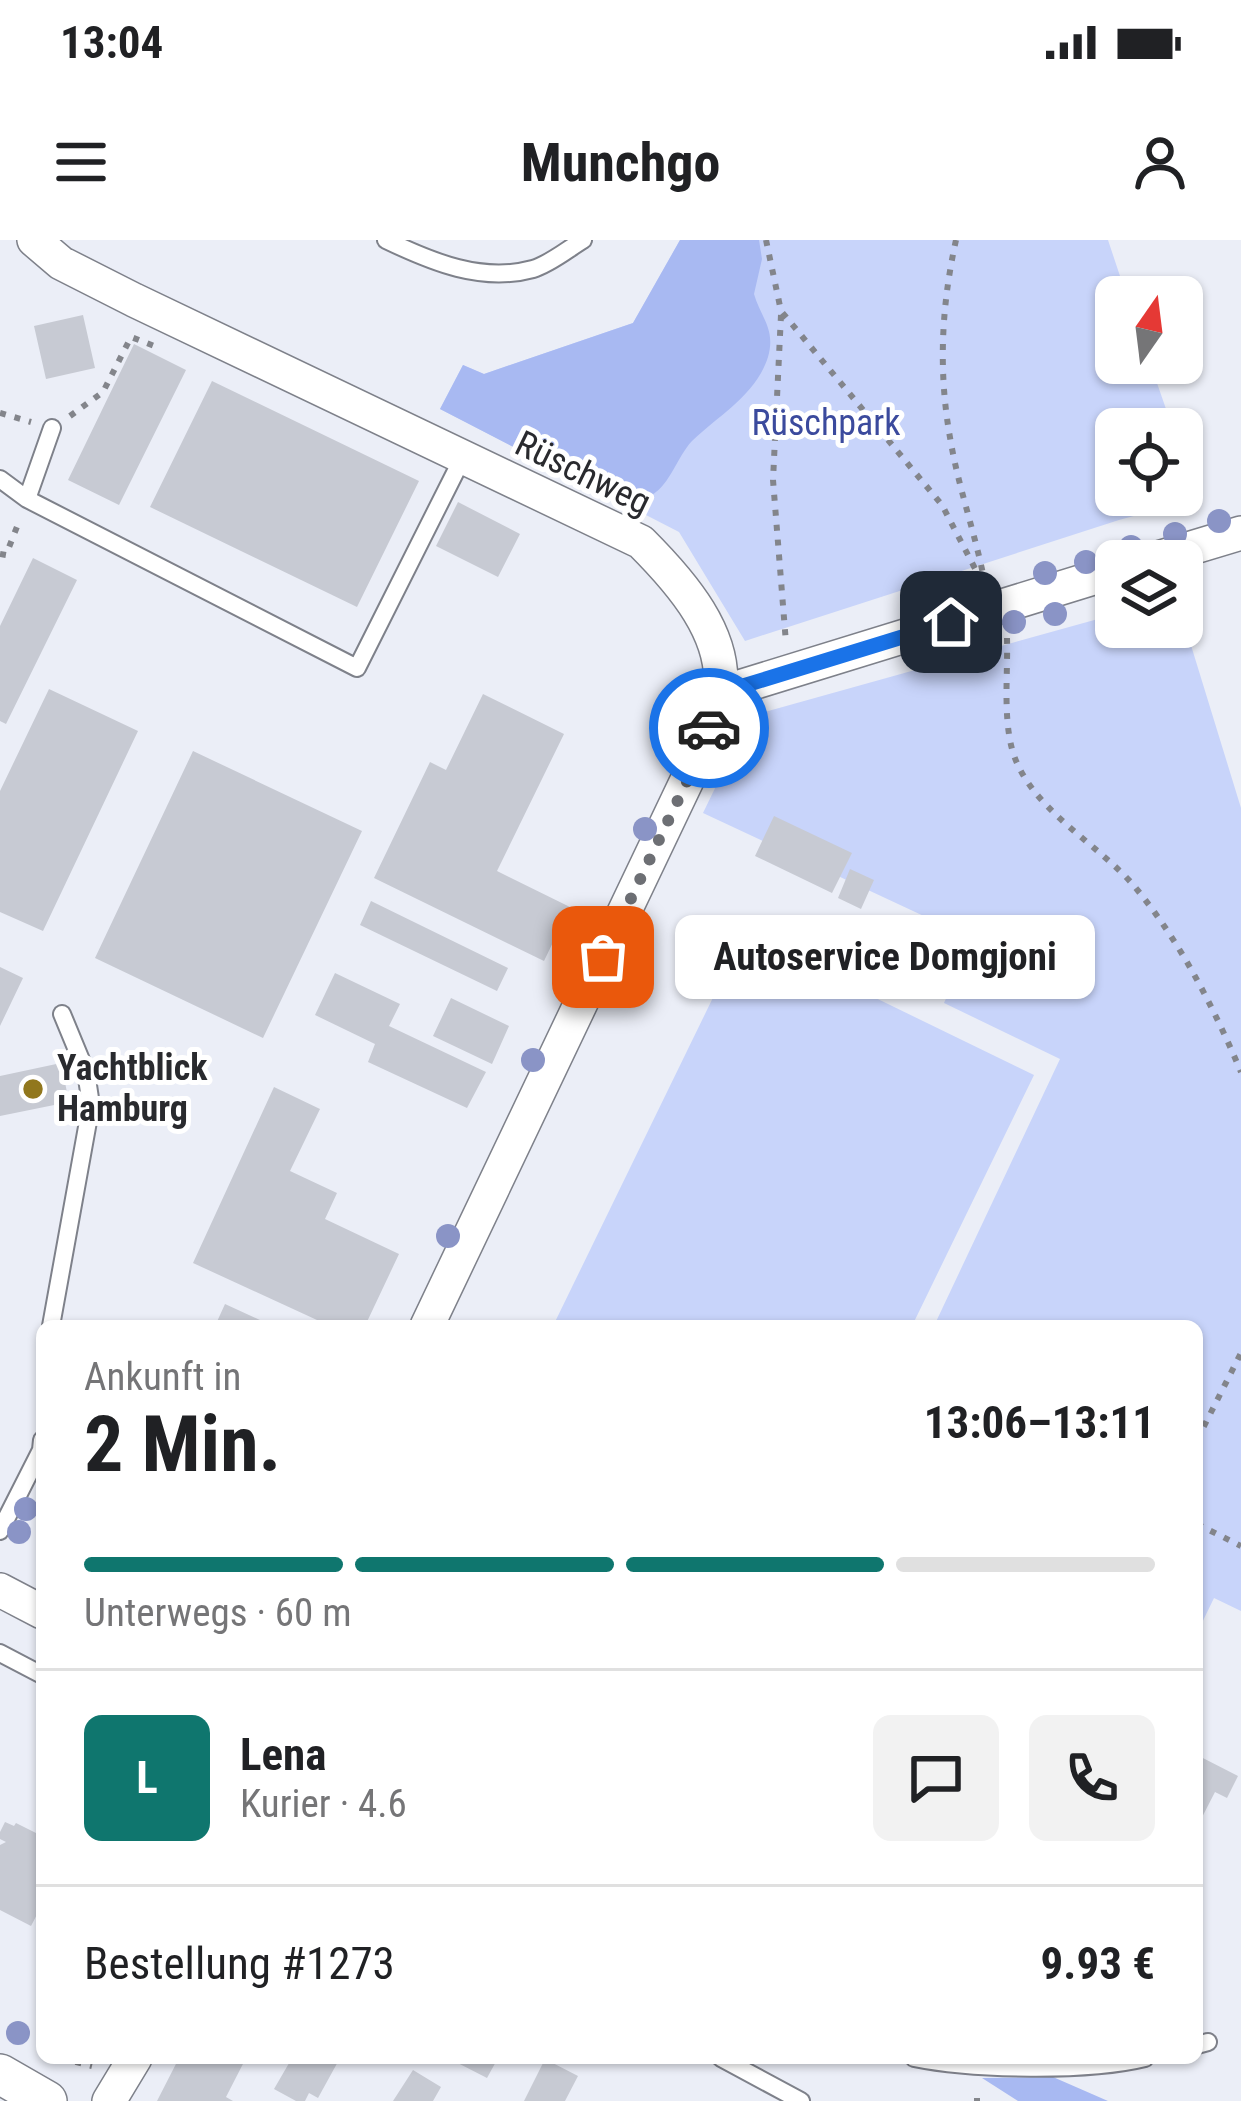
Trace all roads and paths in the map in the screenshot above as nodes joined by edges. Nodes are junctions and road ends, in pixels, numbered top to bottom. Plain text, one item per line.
1 (34, 240) edge
2 (386, 240) edge
3 (583, 240) edge
4 (766, 240) edge
5 (956, 242) edge
6 (781, 311) junction
7 (197, 330) junction
8 (0, 413) edge
9 (52, 428) junction
10 (464, 457) junction
11 (0, 479) edge
12 (27, 499) junction
13 (1241, 532) edge
14 (1203, 544) edge
15 (0, 554) edge
16 (1095, 577) edge
17 (993, 608) junction
18 (788, 672) junction
19 (720, 693) junction
20 (62, 1014) dead end
21 (1241, 1072) edge
22 (52, 1320) edge
23 (430, 1320) edge
24 (1241, 1353) edge
25 (1203, 1428) edge
26 (36, 1460) edge
27 (1203, 1527) edge
28 (0, 1531) edge
29 (1241, 1546) edge
30 (0, 1590) edge
31 (36, 1609) edge
32 (0, 1653) edge
33 (36, 1672) edge
34 (131, 2064) edge
35 (732, 2064) edge
36 (949, 2064) edge
37 (1121, 2064) edge
38 (0, 2074) edge
39 (47, 2101) edge
40 (109, 2101) edge
41 (801, 2101) edge

1 - 7 street, Rüschweg
2 - 3 lane
4 - 6 path
5 - 6 path
6 - 18 path
7 - 9 path
7 - 10 street, Rüschweg
8 - 9 path
9 - 12 lane
10 - 12 lane
10 - 19 street, Rüschweg
11 - 12 lane
12 - 15 path
13 - 14 street
16 - 17 street
17 - 18 street
17 - 21 path
18 - 19 street
19 - 23 street, Rüschweg
20 - 22 lane
24 - 25 path
26 - 28 lane
27 - 29 path
30 - 31 street
32 - 33 lane
34 - 40 street
35 - 41 lane
36 - 37 lane
38 - 39 street

